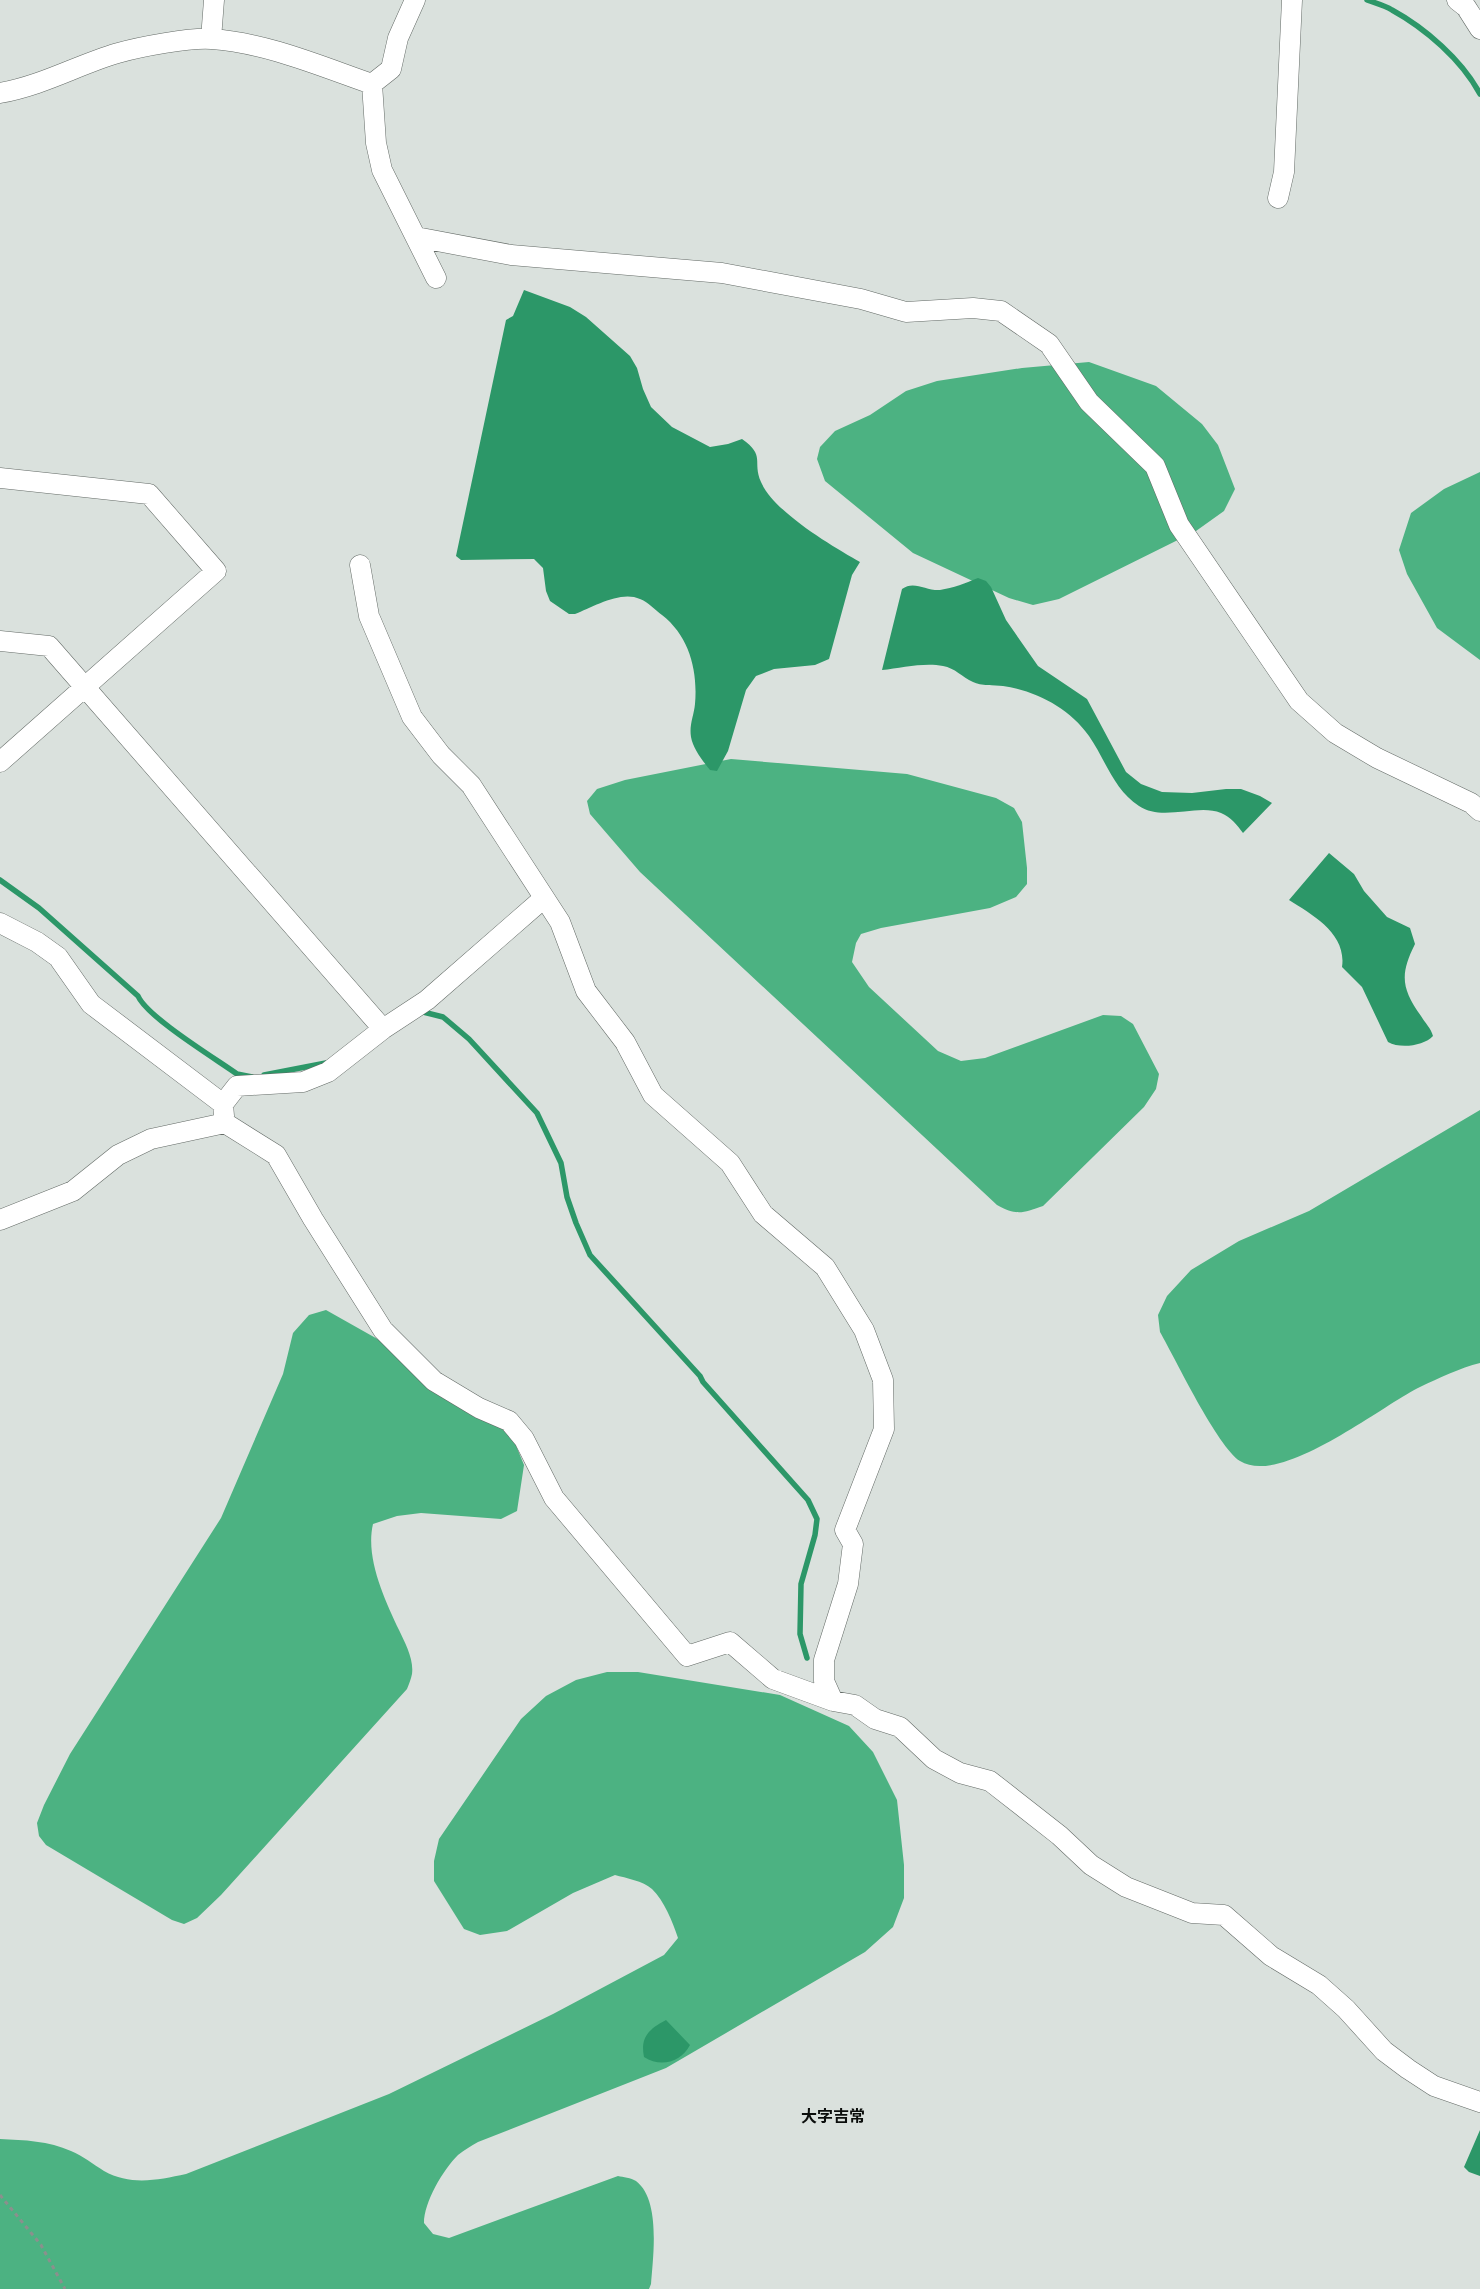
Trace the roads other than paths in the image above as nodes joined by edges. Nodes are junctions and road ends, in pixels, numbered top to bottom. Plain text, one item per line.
1 (214, 0) edge
2 (415, 0) edge
3 (1292, 0) edge
4 (1457, 0) edge
5 (1480, 29) edge
6 (211, 38) junction
7 (372, 84) junction
8 (0, 93) edge
9 (1278, 198) dead end
10 (416, 237) junction
11 (436, 278) dead end
12 (0, 478) edge
13 (360, 565) dead end
14 (0, 641) edge
15 (86, 686) junction
16 (0, 762) edge
17 (1480, 811) edge
18 (544, 898) junction
19 (0, 923) edge
20 (383, 1028) junction
21 (224, 1114) junction
22 (0, 1220) edge
23 (833, 1701) junction
24 (1480, 2102) edge

1 - 6 street
2 - 7 street
3 - 9 street
4 - 5 street
6 - 7 street
6 - 8 street
7 - 10 street
10 - 11 street
10 - 17 street
12 - 15 street
13 - 18 street
14 - 15 street
15 - 16 street
15 - 20 street
18 - 20 street
18 - 23 street
19 - 21 street
20 - 21 street
21 - 22 street
21 - 23 street
23 - 24 street

